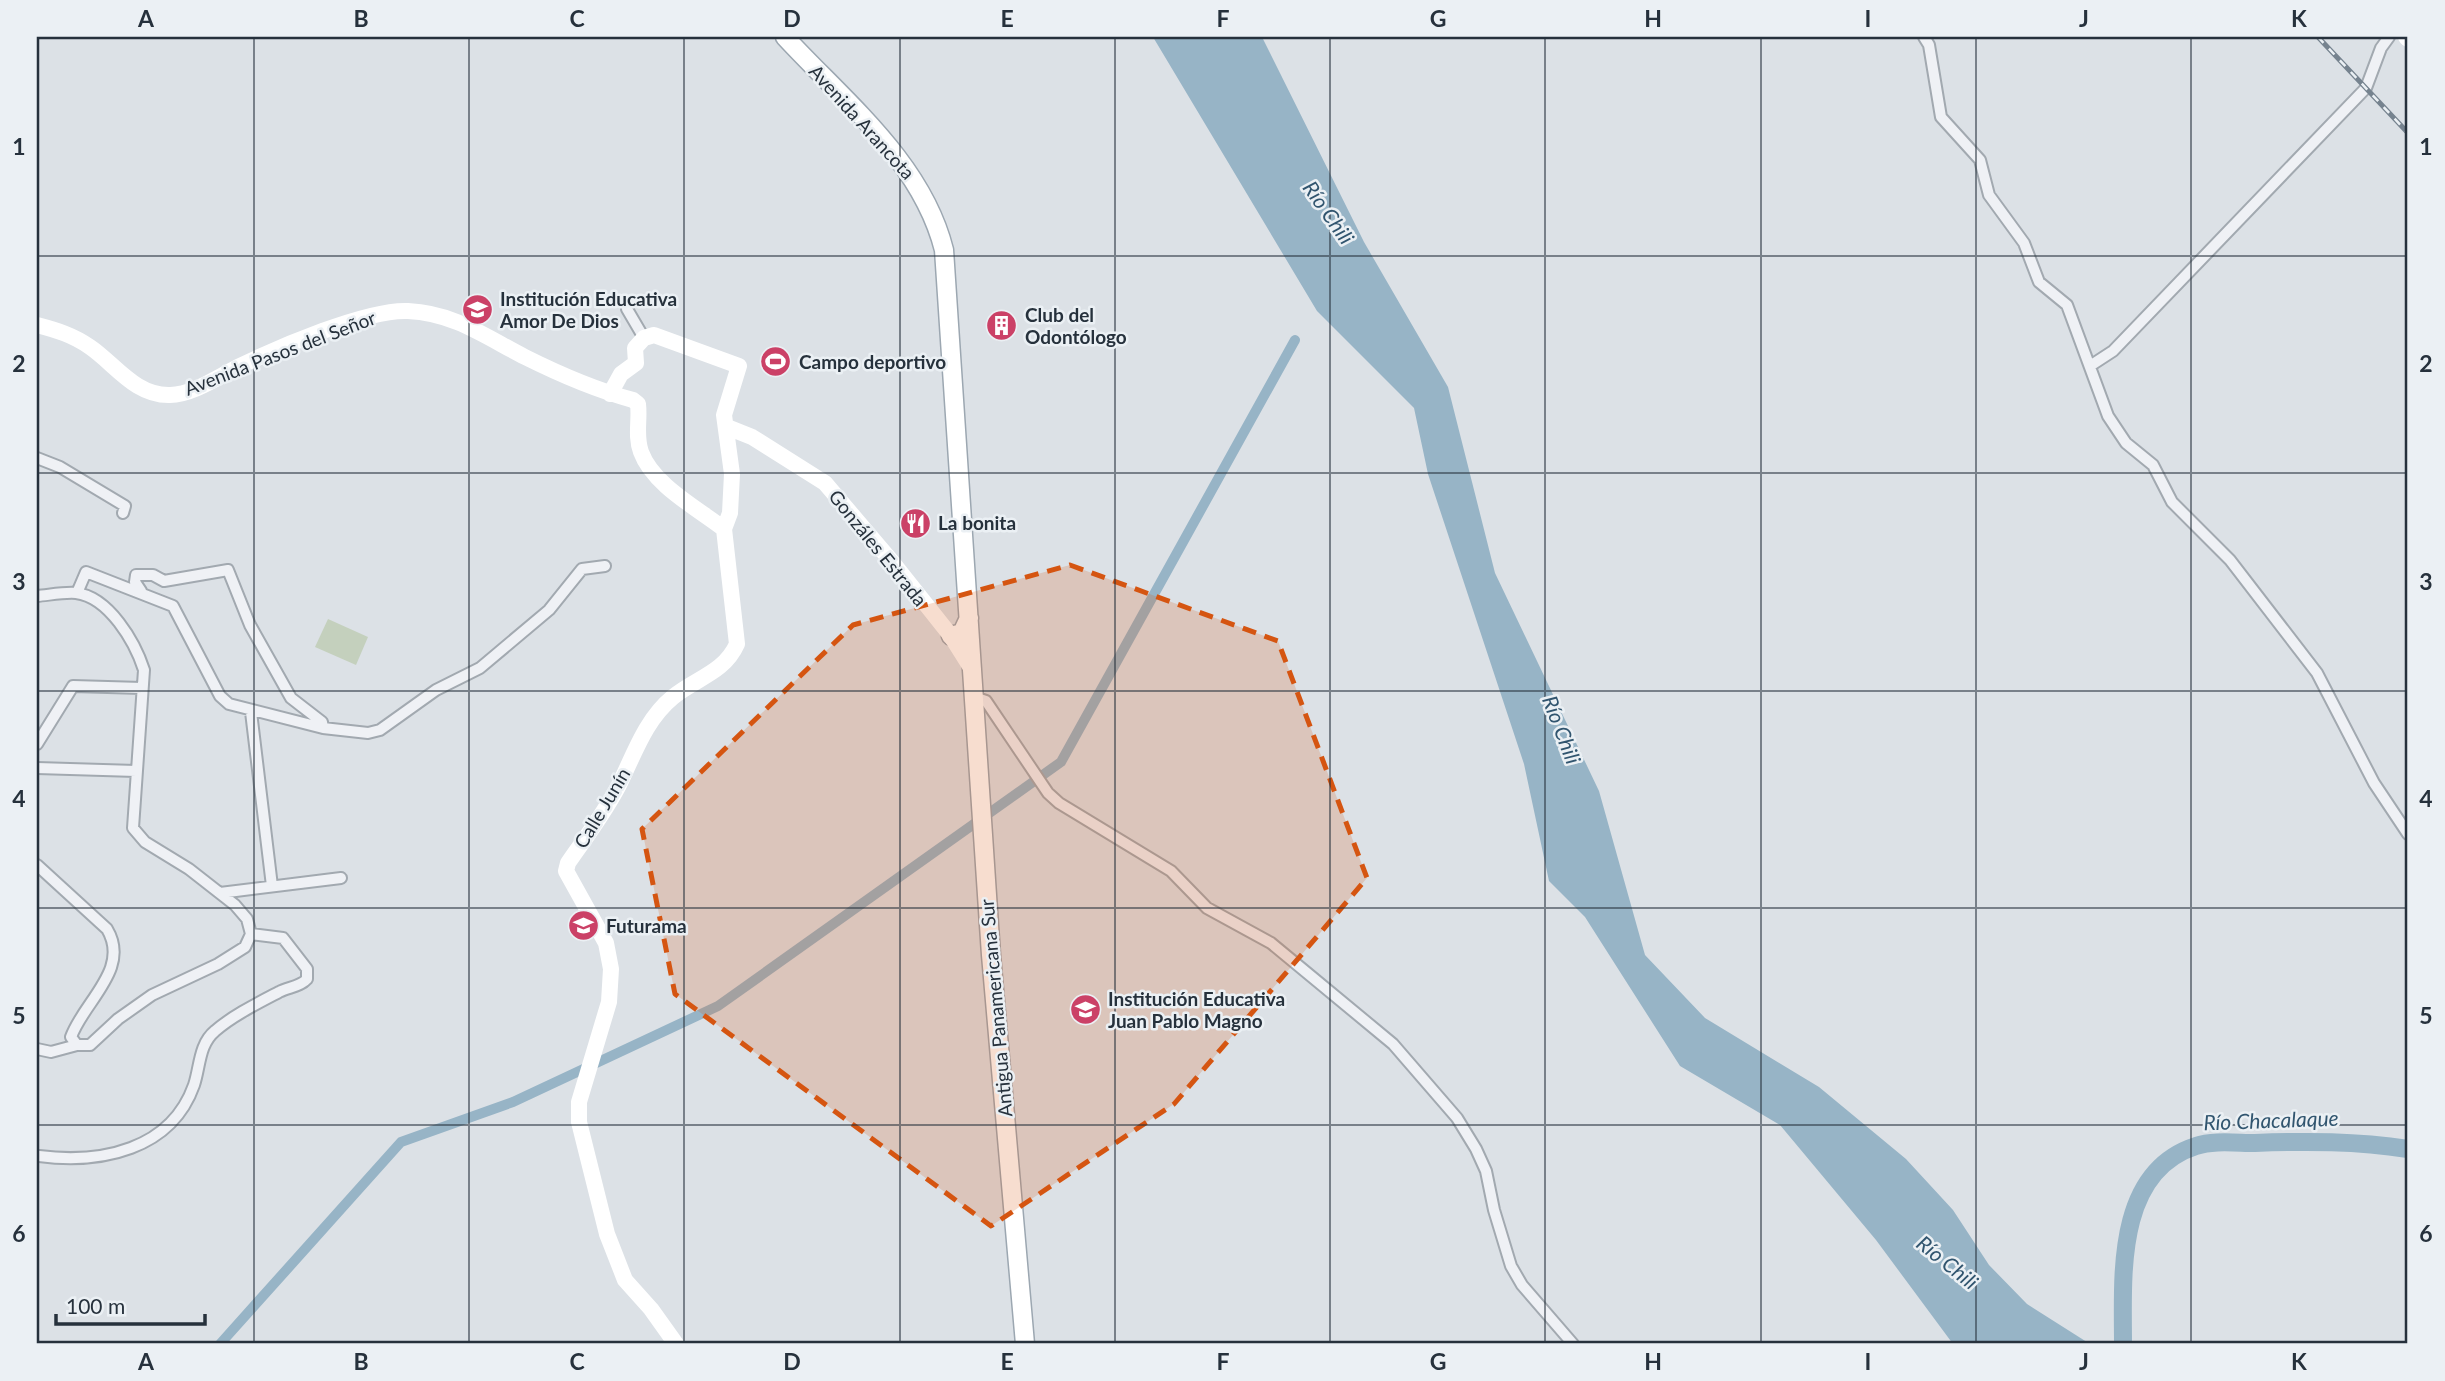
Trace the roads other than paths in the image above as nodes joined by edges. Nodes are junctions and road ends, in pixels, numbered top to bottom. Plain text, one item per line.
1 (785, 37) edge
2 (1924, 37) edge
3 (2389, 37) edge
4 (627, 309) dead end
5 (37, 325) edge
6 (644, 338) junction
7 (2090, 366) junction
8 (610, 394) junction
9 (727, 427) junction
10 (37, 458) edge
11 (123, 513) dead end
12 (724, 529) junction
13 (605, 566) dead end
14 (141, 591) junction
15 (77, 593) junction
16 (37, 596) edge
17 (969, 618) junction
18 (951, 636) junction
19 (972, 671) junction
20 (142, 688) junction
21 (974, 697) junction
22 (251, 712) junction
23 (323, 729) junction
24 (37, 744) edge
25 (37, 768) edge
26 (136, 771) junction
27 (2408, 834) edge
28 (37, 865) edge
29 (341, 878) dead end
30 (272, 886) junction
31 (220, 893) junction
32 (251, 934) junction
33 (77, 1045) junction
34 (37, 1049) edge
35 (39, 1156) dead end
36 (676, 1344) edge
37 (1025, 1344) edge
38 (1573, 1344) edge

1 - 17 main road, Avenida Arancota
2 - 7 street
3 - 7 street
4 - 6 street
5 - 8 street, Avenida Pasos del Señor
6 - 8 street
6 - 9 street, Calle Junín
7 - 27 street
8 - 12 street, Avenida Pasos del Señor
9 - 12 street, Calle Junín
9 - 18 street, Gonzáles Estrada
10 - 11 street
12 - 36 street, Calle Junín
13 - 23 street
14 - 15 street
14 - 22 street
14 - 23 street
15 - 16 street
15 - 20 street
17 - 18 main road
17 - 19 main road, Avenida Arancota
18 - 19 street, Gonzáles Estrada
19 - 21 main road, Antigua Panamericana Sur
20 - 24 street
20 - 26 street
21 - 37 main road, Antigua Panamericana Sur
21 - 38 street
22 - 23 street
22 - 30 street
25 - 26 street
26 - 31 street
28 - 33 street
29 - 30 street
30 - 31 street
31 - 32 street
32 - 33 street
32 - 35 street
33 - 34 street

